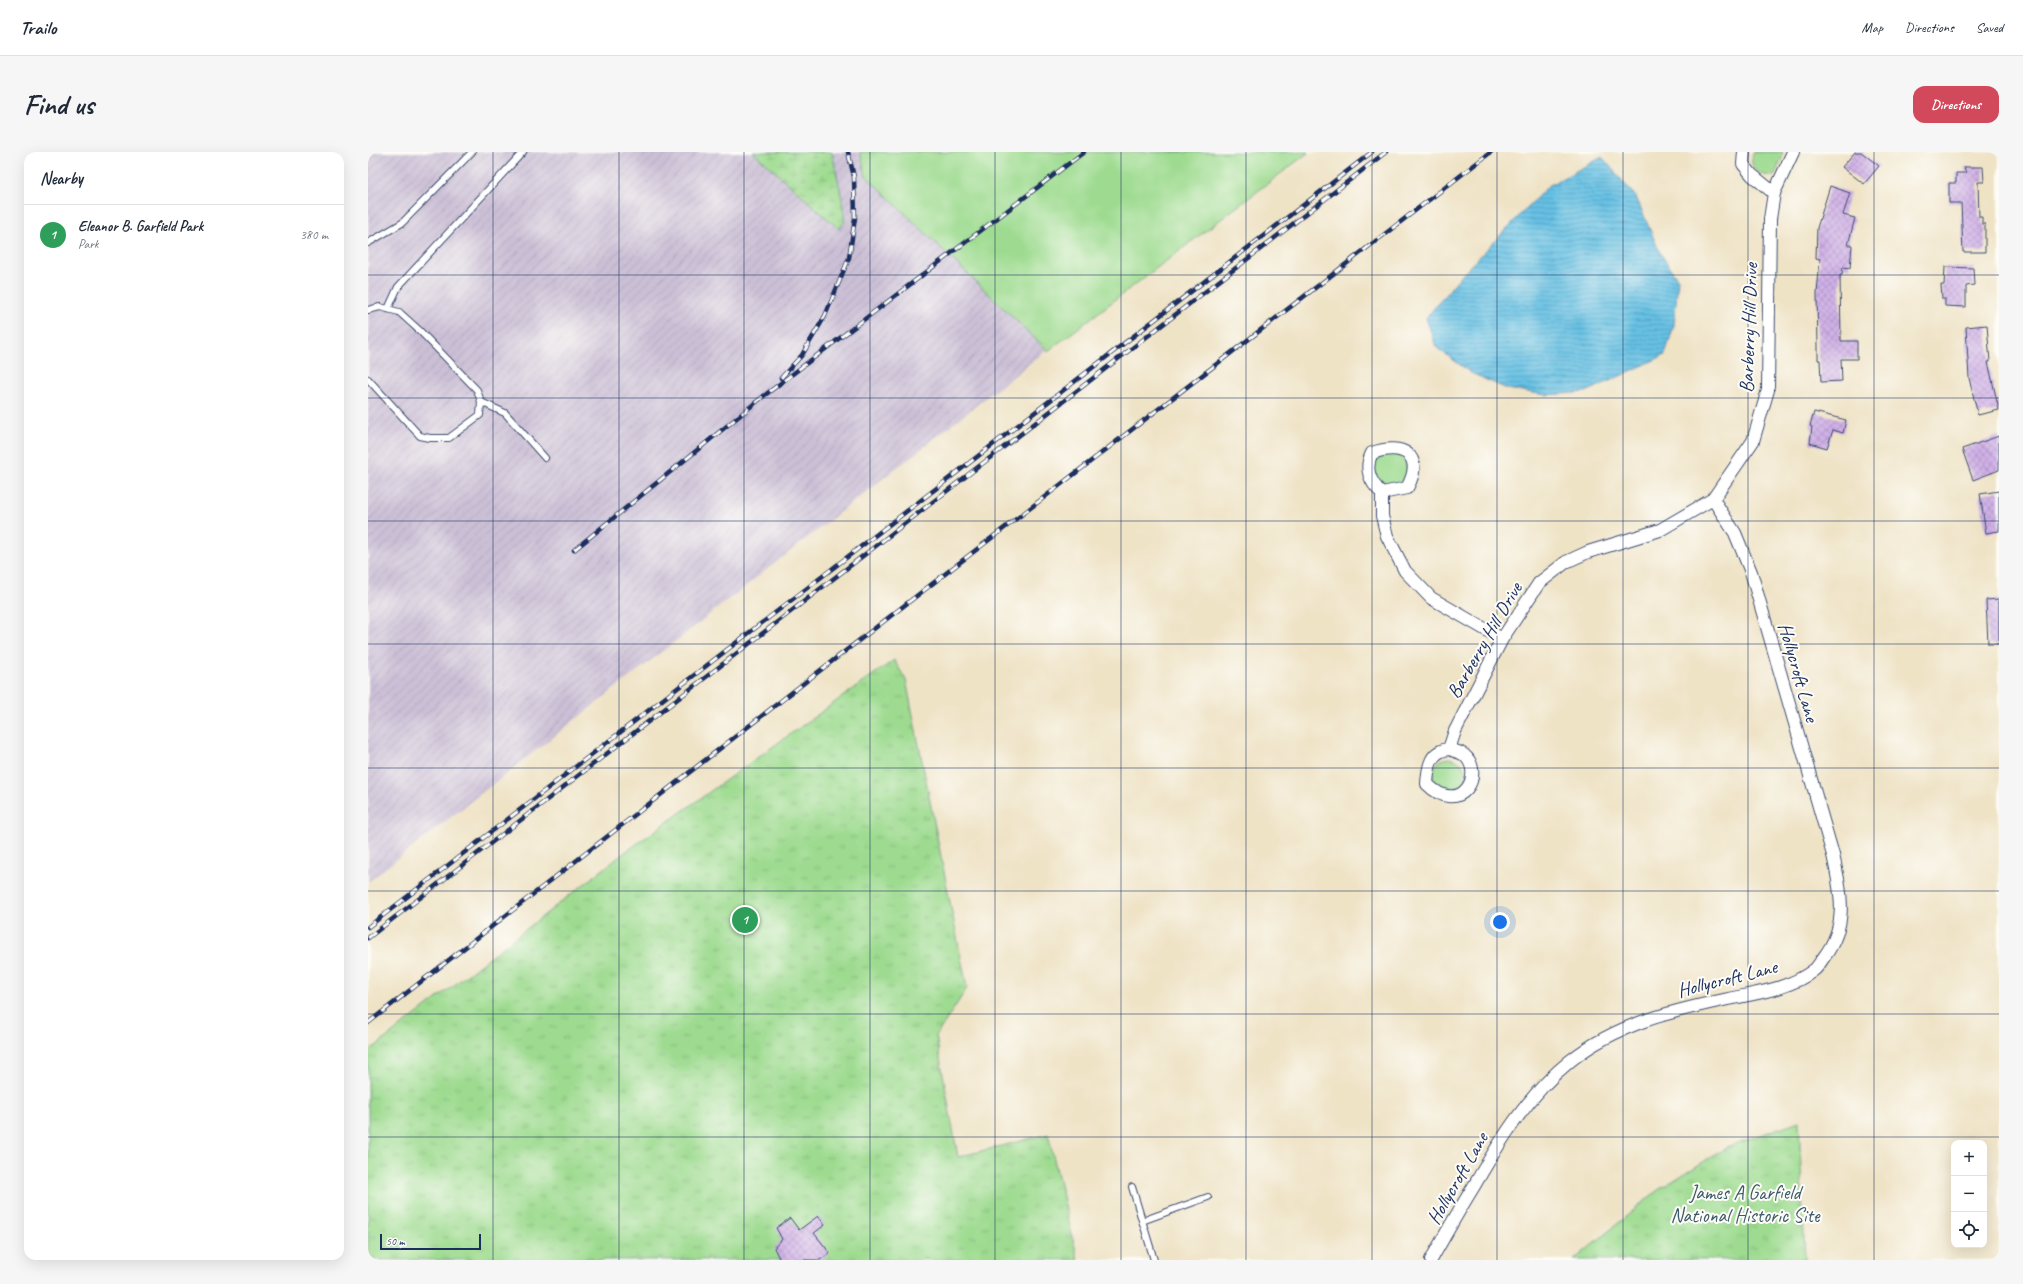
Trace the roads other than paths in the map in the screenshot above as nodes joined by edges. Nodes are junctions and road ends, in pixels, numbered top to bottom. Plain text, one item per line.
1 (472, 152) edge
2 (523, 152) edge
3 (1744, 152) edge
4 (1793, 152) edge
5 (1774, 193) junction
6 (368, 244) edge
7 (388, 309) junction
8 (368, 310) edge
9 (368, 379) edge
10 (481, 402) junction
11 (545, 458) dead end
12 (1382, 494) dead end
13 (1713, 499) junction
14 (1502, 639) junction
15 (1449, 749) dead end
16 (1132, 1187) dead end
17 (1208, 1197) dead end
18 (1142, 1221) junction
19 (1154, 1260) edge
20 (1431, 1260) edge

1 - 6 lane
2 - 7 lane
3 - 5 street
4 - 5 street, Barberry Hill Drive
5 - 13 street, Barberry Hill Drive
7 - 8 lane
7 - 10 lane
9 - 10 lane
10 - 11 lane
12 - 14 street
13 - 14 street, Barberry Hill Drive
13 - 20 street, Hollycroft Lane
14 - 15 street, Barberry Hill Drive
16 - 18 lane
17 - 18 lane
18 - 19 lane

